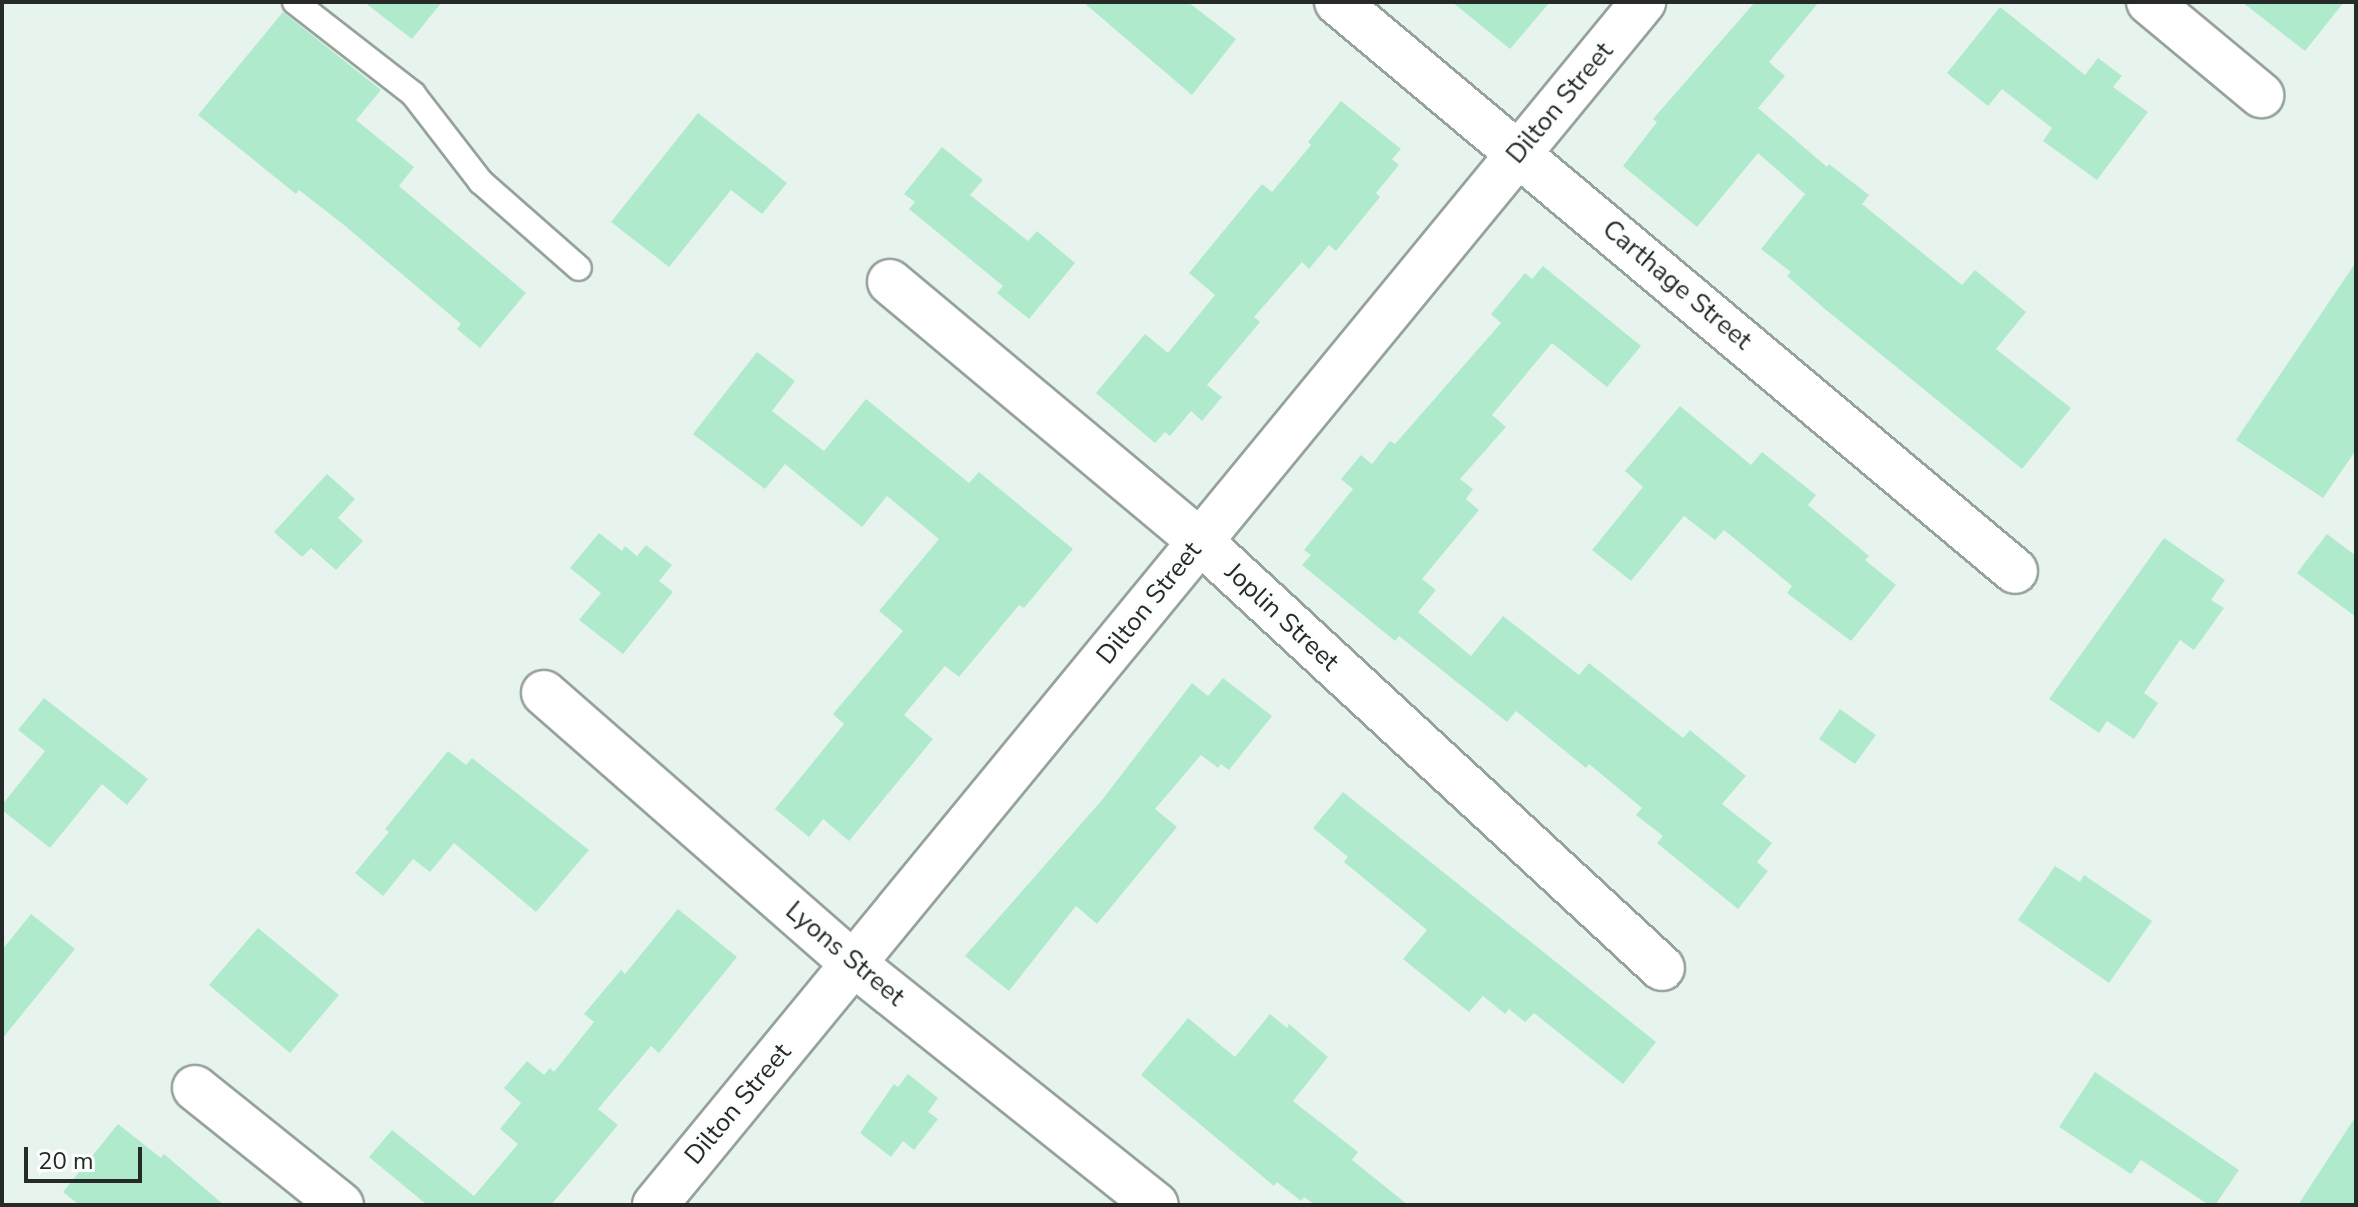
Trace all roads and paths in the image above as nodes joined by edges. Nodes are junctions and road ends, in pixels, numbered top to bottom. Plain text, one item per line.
1 (295, 2) edge
2 (1337, 2) edge
3 (1643, 2) edge
4 (2149, 2) edge
5 (2261, 95) dead end
6 (1519, 152) junction
7 (579, 268) dead end
8 (890, 282) dead end
9 (1200, 541) junction
10 (2015, 571) dead end
11 (544, 693) dead end
12 (854, 964) junction
13 (1662, 968) dead end
14 (195, 1088) dead end
15 (341, 1205) edge
16 (655, 1205) edge
17 (1156, 1205) edge

1 - 7 lane
2 - 6 street, Carthage Street
3 - 6 street, Dilton Street
4 - 5 street
6 - 9 street, Dilton Street
6 - 10 street, Carthage Street
8 - 9 street, Joplin Street
9 - 12 street, Dilton Street
9 - 13 street, Joplin Street
11 - 12 street, Lyons Street
12 - 16 street, Dilton Street
12 - 17 street, Lyons Street
14 - 15 street

